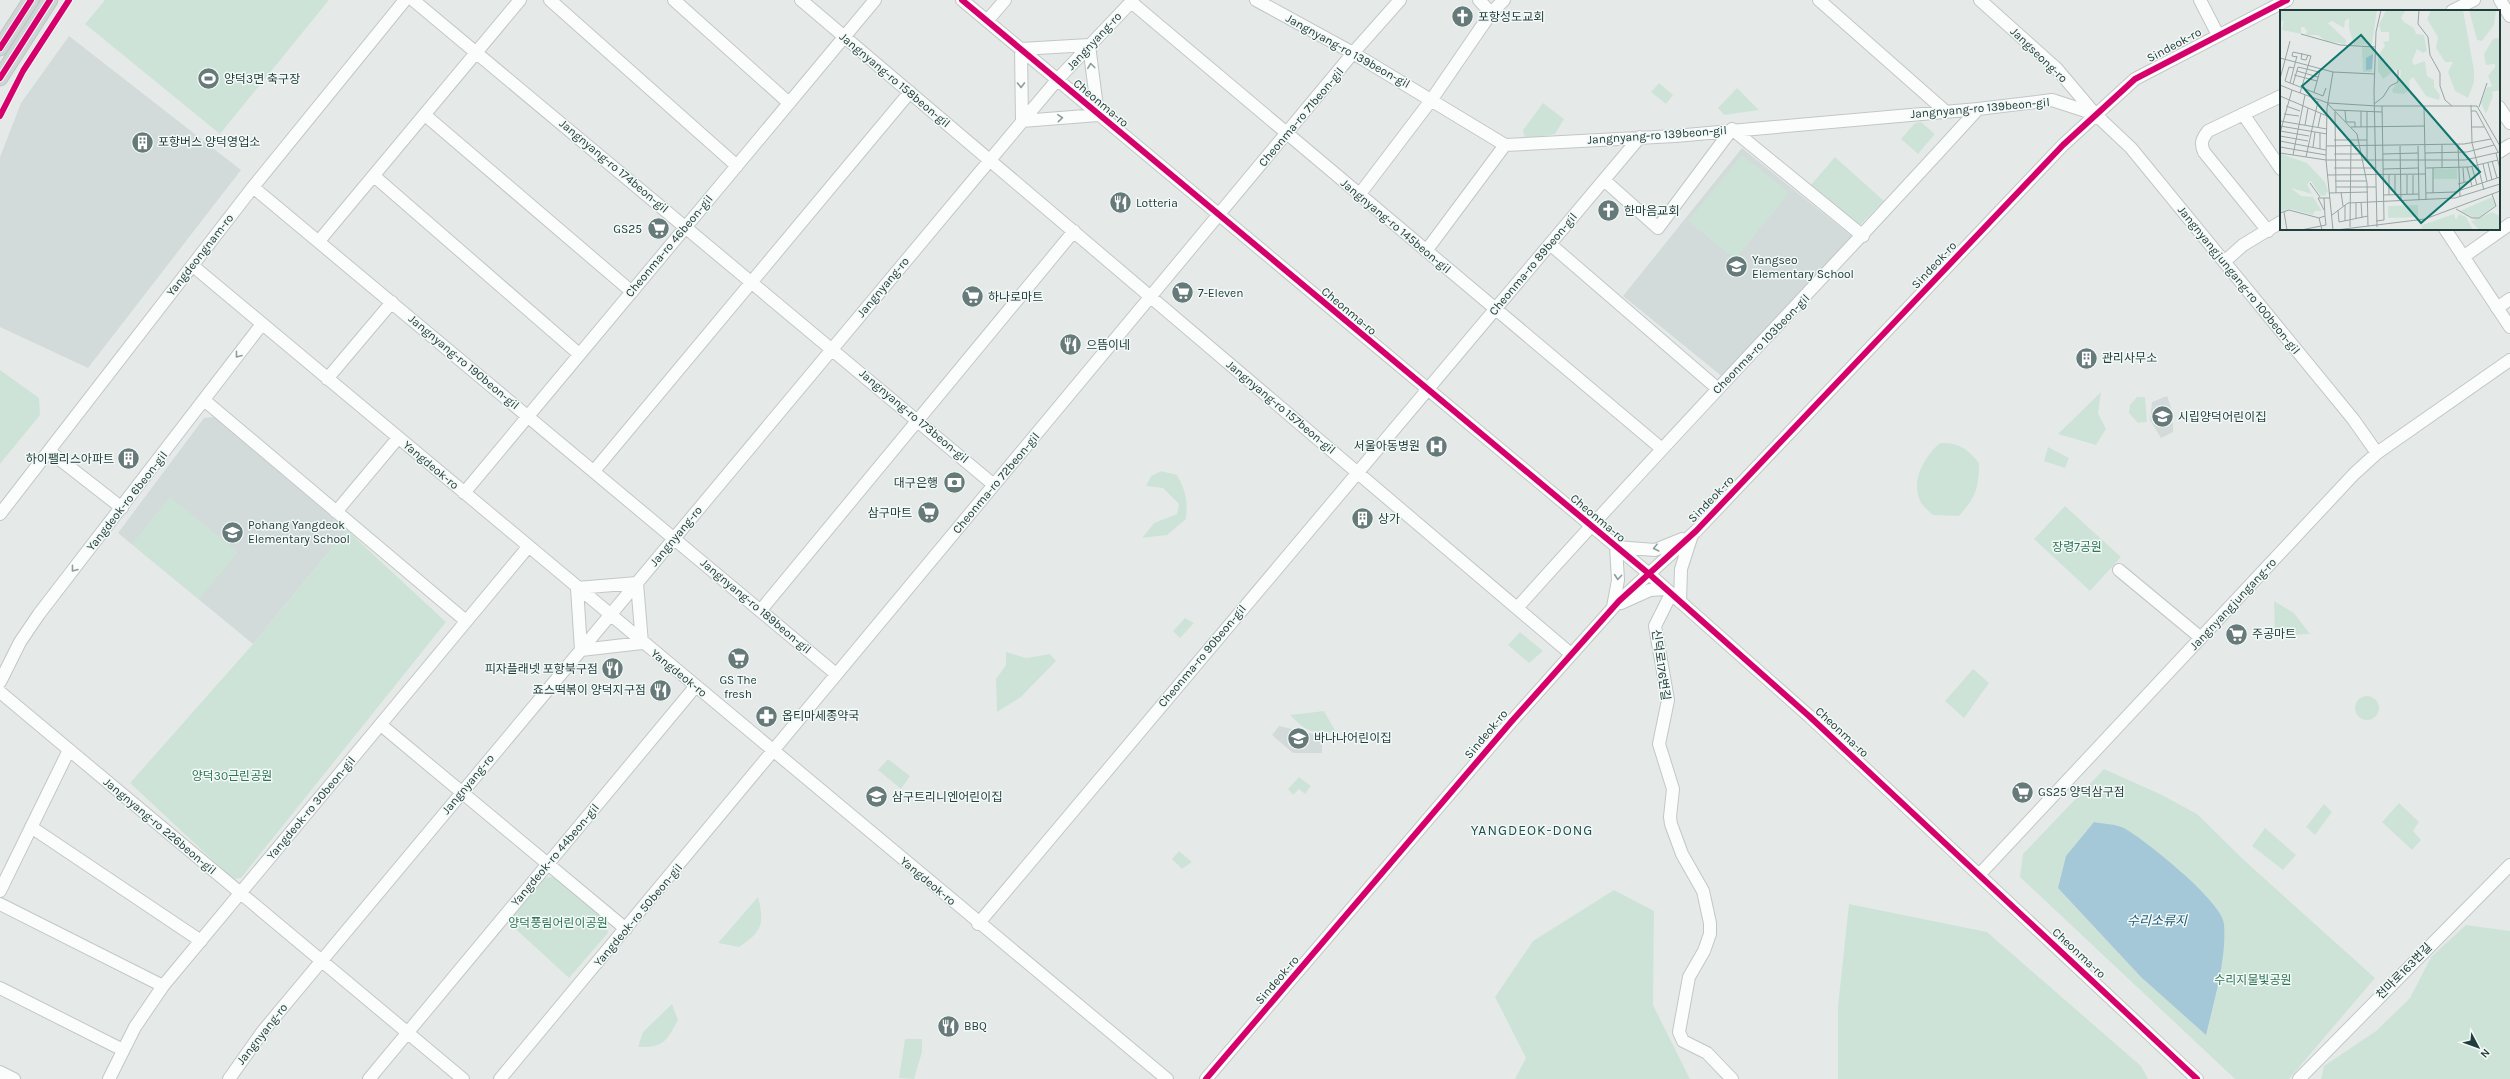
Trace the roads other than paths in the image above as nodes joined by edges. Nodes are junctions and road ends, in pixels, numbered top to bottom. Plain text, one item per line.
1 (31, 0) edge
2 (50, 0) edge
3 (405, 0) edge
4 (413, 0) edge
5 (520, 0) edge
6 (550, 0) edge
7 (674, 0) edge
8 (800, 0) edge
9 (875, 0) edge
10 (962, 0) edge
11 (1005, 0) edge
12 (1400, 0) edge
13 (1479, 0) edge
14 (1504, 0) edge
15 (1819, 0) edge
16 (1980, 0) edge
17 (2200, 0) edge
18 (2287, 0) edge
19 (2474, 0) edge
20 (2500, 0) edge
21 (1132, 1) edge
22 (1259, 1) edge
23 (2454, 10) edge
24 (1491, 13) junction
25 (2510, 16) edge
26 (987, 20) junction
27 (2218, 35) junction
28 (844, 37) junction
29 (1089, 45) junction
30 (0, 48) edge
31 (1021, 49) junction
32 (476, 52) junction
33 (1353, 53) junction
34 (0, 78) edge
35 (1057, 80) junction
36 (910, 92) junction
37 (2280, 96) edge
38 (1432, 99) junction
39 (789, 103) junction
40 (2500, 108) edge
41 (1978, 109) junction
42 (1946, 111) junction
43 (425, 114) junction
44 (2095, 114) junction
45 (2243, 114) junction
46 (1098, 115) junction
47 (1022, 122) junction
48 (2510, 123) edge
49 (1732, 129) junction
50 (1286, 134) junction
51 (1640, 137) junction
52 (1505, 145) junction
53 (2510, 145) edge
54 (2500, 151) edge
55 (990, 160) junction
56 (737, 166) junction
57 (2280, 168) edge
58 (374, 176) junction
59 (1604, 180) junction
60 (253, 187) junction
61 (1359, 195) junction
62 (1219, 216) junction
63 (2280, 223) edge
64 (2510, 224) edge
65 (686, 226) junction
66 (2446, 230) edge
67 (1074, 231) junction
68 (2268, 231) junction
69 (1863, 236) junction
70 (319, 242) junction
71 (1550, 244) junction
72 (1426, 251) junction
73 (2463, 257) junction
74 (2224, 262) junction
75 (193, 266) junction
76 (752, 280) junction
77 (632, 292) junction
78 (1151, 297) junction
79 (2510, 299) edge
80 (392, 302) junction
81 (2496, 308) junction
82 (1495, 309) junction
83 (262, 324) junction
84 (2510, 327) edge
85 (833, 348) junction
86 (579, 354) junction
87 (2510, 360) edge
88 (327, 379) junction
89 (1718, 389) junction
90 (1427, 390) junction
91 (204, 400) junction
92 (528, 416) junction
93 (918, 420) junction
94 (398, 438) junction
95 (1662, 449) junction
96 (49, 451) junction
97 (2377, 453) junction
98 (594, 471) junction
99 (1358, 472) junction
100 (994, 485) junction
101 (464, 493) junction
102 (122, 508) junction
103 (336, 512) junction
104 (0, 514) edge
105 (1591, 526) junction
106 (1692, 534) junction
107 (675, 538) junction
108 (528, 547) junction
109 (1616, 547) junction
110 (2119, 570) dead end
111 (1648, 573) junction
112 (637, 583) junction
113 (577, 588) junction
114 (1673, 595) junction
115 (1613, 607) junction
116 (1518, 608) junction
117 (761, 610) junction
118 (610, 616) junction
119 (466, 621) junction
120 (2201, 638) junction
121 (642, 643) junction
122 (581, 650) junction
123 (1572, 654) junction
124 (836, 674) junction
125 (0, 682) edge
126 (695, 686) junction
127 (0, 692) edge
128 (381, 725) junction
129 (773, 749) junction
130 (69, 750) junction
131 (460, 793) junction
132 (31, 827) junction
133 (548, 863) junction
134 (2510, 865) edge
135 (1979, 875) junction
136 (0, 891) edge
137 (239, 894) junction
138 (0, 904) edge
139 (978, 924) junction
140 (626, 929) junction
141 (200, 940) junction
142 (322, 960) junction
143 (163, 986) junction
144 (0, 988) edge
145 (408, 1032) junction
146 (123, 1050) junction
147 (0, 1072) edge
148 (14, 1079) edge
149 (109, 1079) edge
150 (229, 1079) edge
151 (369, 1079) edge
152 (463, 1079) edge
153 (500, 1079) edge
154 (1167, 1079) edge
155 (1206, 1079) edge
156 (1732, 1079) edge
157 (2197, 1079) edge
158 (2299, 1079) edge

1 - 30 main road
2 - 34 main road
3 - 60 street, Yangdeongnam-ro
4 - 32 street, Jangnyang-ro 174beon-gil
5 - 32 street
6 - 56 street
7 - 39 street
8 - 28 street, Jangnyang-ro 158beon-gil
9 - 28 street, Cheonma-ro 46beon-gil
10 - 26 street, Cheonma-ro
11 - 26 street
12 - 33 street, Cheonma-ro 71beon-gil
13 - 24 street
14 - 24 street
15 - 42 street
16 - 44 street, Jangseong-ro
17 - 27 street
18 - 27 street, Sindeok-ro
19 - 23 street
20 - 25 street
21 - 29 street, Jangnyang-ro
21 - 50 street, Jangnyang-ro 145beon-gil
22 - 33 street, Jangnyang-ro 139beon-gil
24 - 38 street
26 - 31 street, Cheonma-ro
27 - 44 street, Sindeok-ro
28 - 36 street, Jangnyang-ro 158beon-gil
28 - 39 street, Cheonma-ro 46beon-gil
29 - 31 street
29 - 35 street, Jangnyang-ro
46 -> 29 street
31 - 35 street, Cheonma-ro
31 -> 47 street
32 - 43 street
32 - 65 street, Jangnyang-ro 174beon-gil
33 - 38 street, Jangnyang-ro 139beon-gil
33 - 50 street, Cheonma-ro 71beon-gil
35 - 46 street, Cheonma-ro
35 - 47 street, Jangnyang-ro
36 - 55 street, Jangnyang-ro 158beon-gil
36 - 76 street
37 - 45 street
38 - 52 street, Jangnyang-ro 139beon-gil
38 - 61 street
39 - 56 street, Cheonma-ro 46beon-gil
40 - 48 street
41 - 42 street, Jangnyang-ro 139beon-gil
41 - 44 street, Jangnyang-ro 139beon-gil
41 - 69 street, Cheonma-ro 103beon-gil
42 - 49 street, Jangnyang-ro 139beon-gil
43 - 58 street
43 - 77 street
44 - 74 street, Jangnyangjungang-ro 100beon-gil
44 - 106 street, Sindeok-ro
45 - 57 street
45 - 68 street
47 -> 46 street
46 - 62 street, Cheonma-ro
47 - 55 street, Jangnyang-ro
49 - 51 street, Jangnyang-ro 139beon-gil
49 - 59 street
49 - 69 street
50 - 61 street, Jangnyang-ro 145beon-gil
50 - 62 street, Cheonma-ro 71beon-gil
51 - 52 street, Jangnyang-ro 139beon-gil
51 - 59 street, Cheonma-ro 89beon-gil
52 - 72 street
53 - 54 street
55 - 67 street, Jangnyang-ro 157beon-gil
55 - 85 street, Jangnyang-ro
56 - 65 street, Cheonma-ro 46beon-gil
58 - 70 street
58 - 86 street
59 - 71 street, Cheonma-ro 89beon-gil
60 - 70 street, Jangnyang-ro 190beon-gil
60 - 75 street, Yangdeongnam-ro
61 - 72 street, Jangnyang-ro 145beon-gil
62 - 78 street, Cheonma-ro 72beon-gil
62 - 90 street, Cheonma-ro
63 - 68 street
64 - 73 street
65 - 76 street, Jangnyang-ro 174beon-gil
65 - 77 street, Cheonma-ro 46beon-gil
66 - 73 street
67 - 78 street, Jangnyang-ro 157beon-gil
67 - 93 street
68 - 74 street
69 - 89 street, Cheonma-ro 103beon-gil
70 - 80 street, Jangnyang-ro 190beon-gil
71 - 82 street, Cheonma-ro 89beon-gil
71 - 89 street
72 - 82 street, Jangnyang-ro 145beon-gil
73 - 81 street
74 - 97 street, Jangnyangjungang-ro 100beon-gil
75 - 83 street, Yangdeok-ro
75 - 96 street, Yangdeongnam-ro
76 - 85 street, Jangnyang-ro 174beon-gil
76 - 98 street
77 - 86 street, Cheonma-ro 46beon-gil
78 - 99 street, Jangnyang-ro 157beon-gil
78 - 100 street, Cheonma-ro 72beon-gil
79 - 81 street
80 - 88 street
80 - 92 street, Jangnyang-ro 190beon-gil
81 - 84 street
82 - 90 street, Cheonma-ro 89beon-gil
82 - 95 street, Jangnyang-ro 145beon-gil
83 - 88 street, Yangdeok-ro
83 -> 91 street, Yangdeok-ro 6beon-gil
85 - 93 street, Jangnyang-ro 173beon-gil
85 - 107 street, Jangnyang-ro
86 - 92 street, Cheonma-ro 46beon-gil
87 - 97 street, Jangnyangjungang-ro
88 - 94 street, Yangdeok-ro
89 - 95 street, Cheonma-ro 103beon-gil
90 - 99 street, Cheonma-ro 90beon-gil
90 - 105 street, Cheonma-ro
91 - 102 street, Yangdeok-ro 6beon-gil
91 - 103 street
92 - 98 street, Jangnyang-ro 190beon-gil
92 - 101 street, Cheonma-ro 46beon-gil
93 - 100 street, Jangnyang-ro 173beon-gil
93 - 117 street
94 - 101 street, Yangdeok-ro
94 - 103 street
95 - 105 street, Cheonma-ro 103beon-gil
96 - 102 street
96 - 104 street, Yangdeongnam-ro
97 - 120 street, Jangnyangjungang-ro
98 - 107 street, Jangnyang-ro 190beon-gil
99 - 116 street, Jangnyang-ro 157beon-gil
99 - 139 street, Cheonma-ro 90beon-gil
100 - 124 street, Cheonma-ro 72beon-gil
101 - 108 street, Yangdeok-ro
102 -> 125 street, Yangdeok-ro 6beon-gil
103 - 119 street
105 - 109 street, Cheonma-ro
105 - 116 street, Cheonma-ro 103beon-gil
106 -> 109 street
106 - 111 street, Sindeok-ro
106 - 114 street
107 - 112 street, Jangnyang-ro
107 - 117 street, Jangnyang-ro 189beon-gil
108 - 113 street, Yangdeok-ro
108 - 119 street, Yangdeok-ro 30beon-gil
109 - 111 street, Cheonma-ro
109 -> 115 street
110 - 120 street
111 - 114 street, Cheonma-ro
111 - 115 street, Sindeok-ro
112 - 113 street
112 - 118 street, Jangnyang-ro
112 - 121 street
113 - 118 street, Yangdeok-ro
113 - 122 street
114 - 115 street
114 - 135 street, Cheonma-ro
114 - 156 street, 신덕로176번길
115 - 123 street, Sindeok-ro
116 - 123 street, Jangnyang-ro 157beon-gil
117 - 124 street, Jangnyang-ro 189beon-gil
118 - 121 street, Yangdeok-ro
118 - 122 street, Jangnyang-ro
119 - 128 street, Yangdeok-ro 30beon-gil
120 - 135 street, Jangnyangjungang-ro
121 - 122 street
121 - 126 street, Yangdeok-ro
122 - 131 street, Jangnyang-ro
123 - 155 street, Sindeok-ro
124 - 129 street, Cheonma-ro 72beon-gil
126 - 129 street, Yangdeok-ro
126 - 133 street, Yangdeok-ro 44beon-gil
127 - 130 street, Jangnyang-ro 226beon-gil
128 - 131 street
128 - 137 street, Yangdeok-ro 30beon-gil
129 - 139 street, Yangdeok-ro
129 - 140 street, Yangdeok-ro 50beon-gil
130 - 132 street
130 - 137 street, Jangnyang-ro 226beon-gil
131 - 133 street
131 - 142 street, Jangnyang-ro
132 - 136 street
132 - 141 street
133 - 140 street
133 - 145 street, Yangdeok-ro 44beon-gil
134 - 158 street, 천마로163번길
135 - 157 street, Cheonma-ro
137 - 141 street, Yangdeok-ro 30beon-gil
137 - 142 street, Jangnyang-ro 226beon-gil
138 - 143 street
139 - 154 street, Yangdeok-ro
140 - 153 street, Yangdeok-ro 50beon-gil
141 - 143 street, Yangdeok-ro 30beon-gil
142 - 145 street, Jangnyang-ro 226beon-gil
142 - 150 street, Jangnyang-ro
143 - 146 street, Yangdeok-ro 30beon-gil
144 - 146 street
145 - 151 street, Yangdeok-ro 44beon-gil
145 - 152 street, Jangnyang-ro 226beon-gil
146 - 149 street, Yangdeok-ro 30beon-gil
147 - 148 street

